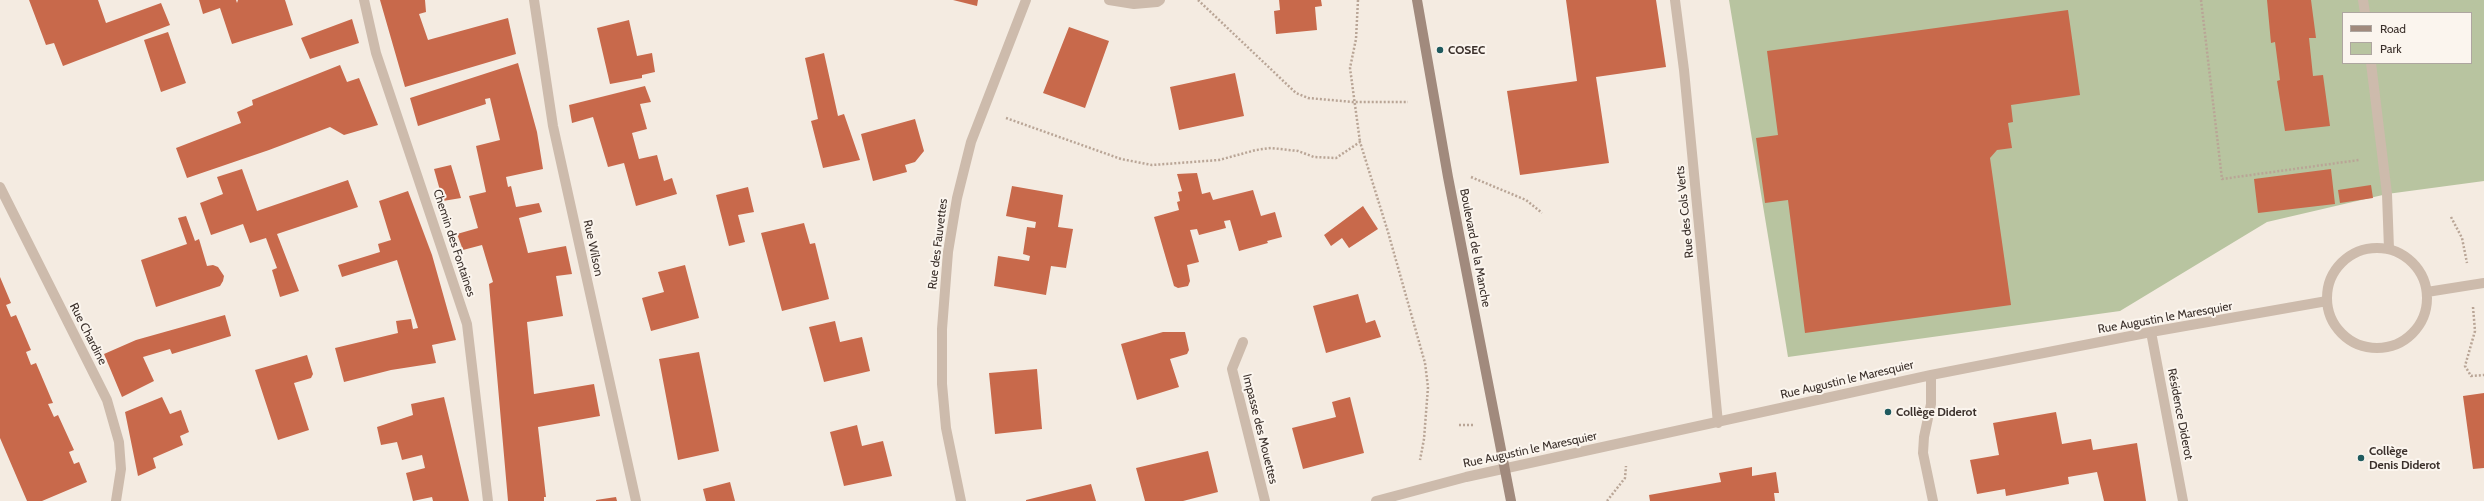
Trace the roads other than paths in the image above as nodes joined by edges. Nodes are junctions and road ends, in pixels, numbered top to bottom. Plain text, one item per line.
1 (364, 0) edge
2 (534, 0) edge
3 (1026, 0) edge
4 (1109, 0) edge
5 (1160, 0) edge
6 (1417, 0) edge
7 (1675, 0) edge
8 (2364, 0) edge
9 (2365, 12) edge
10 (2371, 64) edge
11 (0, 187) edge
12 (2389, 249) junction
13 (2484, 283) edge
14 (2427, 292) junction
15 (2327, 302) junction
16 (2151, 332) junction
17 (1243, 342) dead end
18 (1931, 375) junction
19 (1718, 423) junction
20 (1503, 469) junction
21 (116, 501) edge
22 (488, 501) edge
23 (636, 501) edge
24 (961, 501) edge
25 (1265, 501) edge
26 (1376, 501) edge
27 (1511, 501) edge
28 (1933, 501) edge
29 (2183, 501) edge

1 - 22 street, Chemin des Fontaines
2 - 23 street, Rue Wilson
3 - 24 street, Rue des Fauvettes
4 - 5 street
6 - 20 main road, Boulevard de la Manche
7 - 19 street, Rue des Cols Verts
8 - 9 street
10 - 12 street
11 - 21 street, Rue Chardine
12 - 14 street
12 - 15 street
13 - 14 street
14 - 15 street
15 - 16 street, Rue Augustin le Maresquier
16 - 18 street, Rue Augustin le Maresquier
16 - 29 street, Résidence Diderot
17 - 25 street, Impasse des Mouettes
18 - 19 street, Rue Augustin le Maresquier
18 - 28 street
19 - 20 street, Rue Augustin le Maresquier
20 - 26 street, Rue Augustin le Maresquier
20 - 27 main road, Boulevard de la Manche

